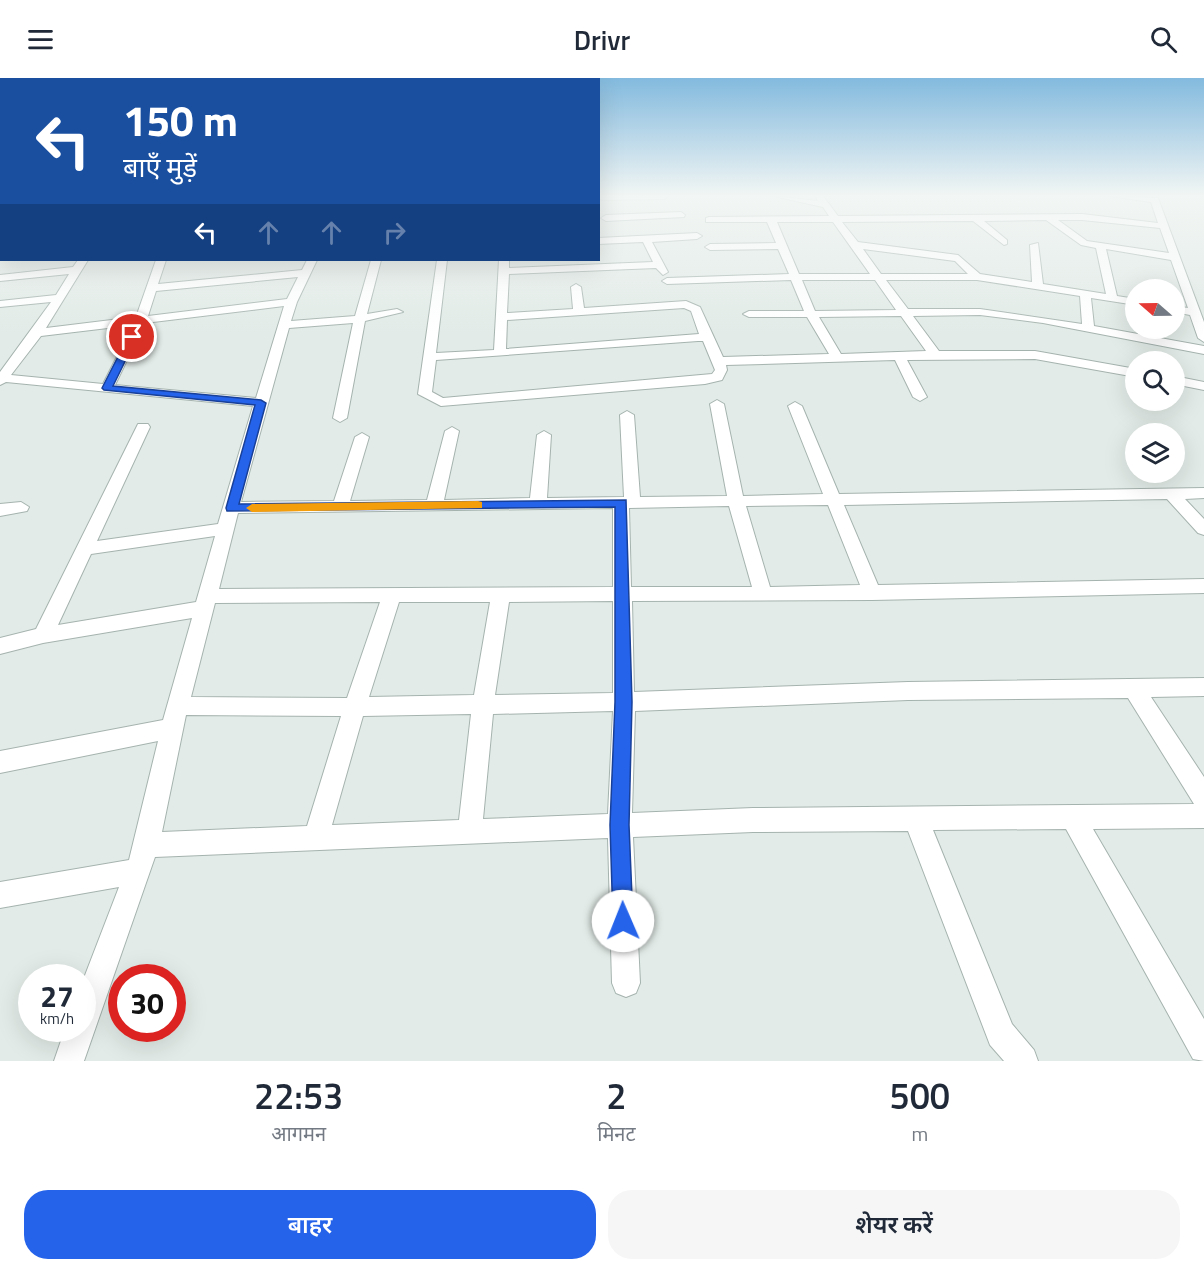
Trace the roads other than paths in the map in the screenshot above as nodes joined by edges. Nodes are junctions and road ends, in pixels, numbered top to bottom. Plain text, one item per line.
1 (648, 242) edge
2 (781, 242) edge
3 (853, 242) edge
4 (1082, 242) edge
5 (1170, 242) edge
6 (1035, 244) dead end
7 (855, 245) junction
8 (783, 246) junction
9 (710, 247) dead end
10 (1101, 248) junction
11 (1174, 257) junction
12 (161, 261) edge
13 (376, 261) edge
14 (442, 261) edge
15 (80, 265) edge
16 (504, 265) edge
17 (660, 265) junction
18 (310, 266) edge
19 (795, 277) junction
20 (878, 277) junction
21 (977, 277) junction
22 (0, 278) edge
23 (1038, 285) junction
24 (576, 287) dead end
25 (151, 288) junction
26 (672, 293) junction
27 (1085, 294) junction
28 (57, 298) junction
29 (1112, 298) junction
30 (1125, 300) edge
31 (291, 302) junction
32 (0, 304) edge
33 (579, 310) junction
34 (1185, 311) edge
35 (397, 312) dead end
36 (903, 312) junction
37 (1195, 312) junction
38 (749, 314) dead end
39 (811, 314) junction
40 (502, 316) junction
41 (360, 319) junction
42 (141, 320) junction
43 (284, 325) junction
44 (1088, 328) junction
45 (37, 333) junction
46 (707, 338) junction
47 (1204, 339) edge
48 (1204, 350) edge
49 (500, 353) junction
50 (935, 355) junction
51 (899, 356) junction
52 (428, 357) junction
53 (837, 357) junction
54 (719, 361) junction
55 (1125, 371) edge
56 (1, 379) edge
57 (1185, 382) edge
58 (1204, 386) edge
59 (107, 388) junction
60 (920, 397) dead end
61 (261, 403) junction
62 (717, 404) dead end
63 (795, 406) dead end
64 (627, 415) dead end
65 (340, 418) dead end
66 (143, 427) dead end
67 (452, 431) dead end
68 (543, 435) dead end
69 (362, 436) dead end
70 (1204, 493) edge
71 (1171, 494) junction
72 (833, 499) junction
73 (736, 501) junction
74 (626, 502) junction
75 (538, 504) junction
76 (434, 506) junction
77 (21, 507) dead end
78 (340, 507) junction
79 (232, 508) junction
80 (0, 510) edge
81 (226, 529) junction
82 (1204, 529) edge
83 (84, 549) junction
84 (1204, 586) edge
85 (872, 593) junction
86 (622, 594) junction
87 (763, 594) junction
88 (500, 596) junction
89 (391, 597) junction
90 (207, 602) junction
91 (43, 635) junction
92 (0, 646) edge
93 (1204, 687) edge
94 (1134, 688) junction
95 (624, 702) junction
96 (483, 704) junction
97 (178, 706) junction
98 (355, 707) junction
99 (172, 728) junction
100 (0, 762) edge
101 (1204, 798) edge
102 (1204, 816) edge
103 (1073, 817) junction
104 (916, 819) junction
105 (620, 825) junction
106 (470, 831) junction
107 (316, 837) junction
108 (147, 845) junction
109 (137, 871) junction
110 (0, 896) edge
111 (626, 983) dead end
112 (96, 984) edge
113 (76, 1042) edge
114 (1204, 1048) edge
115 (69, 1061) edge
116 (1023, 1061) edge

1 - 17 street
2 - 8 street
3 - 7 street
4 - 10 street
5 - 11 street
6 - 23 street
7 - 20 street
7 - 21 street
8 - 9 street
8 - 19 street
10 - 11 street
10 - 29 street
11 - 37 street
12 - 25 street
13 - 41 street
14 - 52 street
15 - 22 street
15 - 28 street
16 - 17 street
16 - 40 street
17 - 26 street
18 - 25 street
18 - 31 street
19 - 20 street
19 - 26 street
19 - 39 street
20 - 21 street
20 - 36 street
21 - 23 street
23 - 27 street
24 - 33 street
25 - 42 street
26 - 33 street
26 - 46 street
27 - 29 street
27 - 44 street
28 - 32 street
28 - 45 street
29 - 30 street
31 - 42 street
31 - 43 street
33 - 40 street
34 - 37 street
35 - 41 street
36 - 39 street
36 - 44 street
36 - 50 street
37 - 47 street
38 - 39 street
39 - 53 street
40 - 49 street
41 - 43 street
41 - 65 street
42 - 45 street
42 - 59 street
43 - 61 street
44 - 48 street
45 - 56 street
46 - 49 street
46 - 54 street
49 - 52 street
50 - 51 street
50 - 55 street
51 - 53 street
51 - 60 street
52 - 54 street
53 - 54 street
56 - 59 street
57 - 58 street
59 - 61 street
61 - 79 street
62 - 73 street
63 - 72 street
64 - 74 street
66 - 83 street
67 - 76 street
68 - 75 street
69 - 78 street
70 - 71 street
71 - 72 street
71 - 82 street
72 - 73 street
72 - 85 street
73 - 74 street
73 - 87 street
74 - 75 street
74 - 86 street
75 - 76 street
76 - 78 street
77 - 80 street
78 - 79 street
79 - 81 street
81 - 83 street
81 - 90 street
83 - 91 street
84 - 85 street
85 - 87 street
86 - 87 street
86 - 88 street
86 - 95 street
88 - 89 street
88 - 96 street
89 - 90 street
89 - 98 street
90 - 91 street
90 - 97 street
91 - 92 street
93 - 94 street
94 - 95 street
94 - 101 street
95 - 96 street
95 - 105 street
96 - 98 street
96 - 106 street
97 - 98 street
97 - 99 street
98 - 107 street
99 - 100 street
99 - 108 street
102 - 103 street
103 - 104 street
103 - 114 street
104 - 105 street
104 - 116 street
105 - 106 street
105 - 111 street
106 - 107 street
107 - 108 street
108 - 109 street
109 - 110 street
109 - 112 street
113 - 115 street

